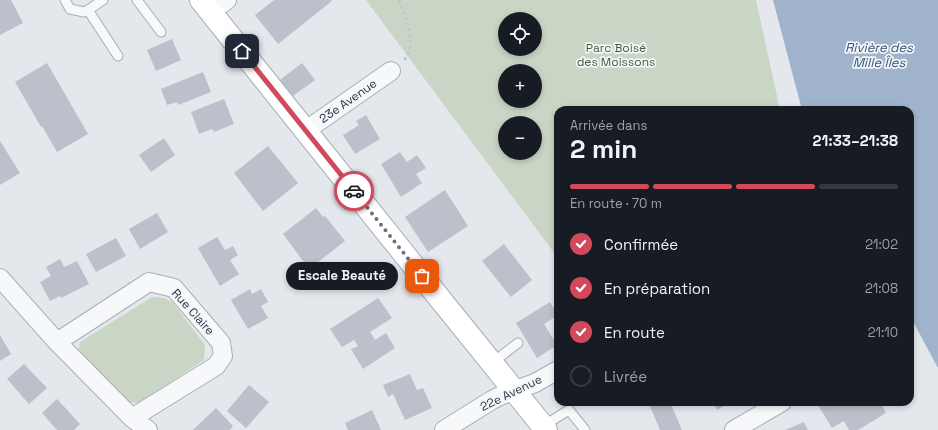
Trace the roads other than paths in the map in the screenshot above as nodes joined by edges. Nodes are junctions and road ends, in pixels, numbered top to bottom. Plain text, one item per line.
1 (65, 0) edge
2 (103, 0) edge
3 (137, 0) edge
4 (213, 4) edge
5 (88, 10) junction
6 (161, 32) dead end
7 (118, 56) dead end
8 (396, 68) road end
9 (306, 131) junction
10 (0, 278) edge
11 (57, 342) junction
12 (518, 343) dead end
13 (492, 363) junction
14 (554, 372) edge
15 (515, 391) junction
16 (775, 406) edge
17 (132, 418) junction
18 (545, 428) edge
19 (148, 430) edge
20 (444, 430) edge
21 (585, 430) edge
22 (734, 430) edge

1 - 5 lane
2 - 5 lane
3 - 6 lane
4 - 9 main road
5 - 7 lane
8 - 9 street, 23e Avenue
9 - 13 main road
10 - 11 street
11 - 17 street
11 - 17 street, Rue Claire
12 - 13 lane
13 - 15 main road
14 - 15 street, 22e Avenue
15 - 18 main road
15 - 20 street, 22e Avenue
16 - 22 street
17 - 19 street
18 - 21 lane

